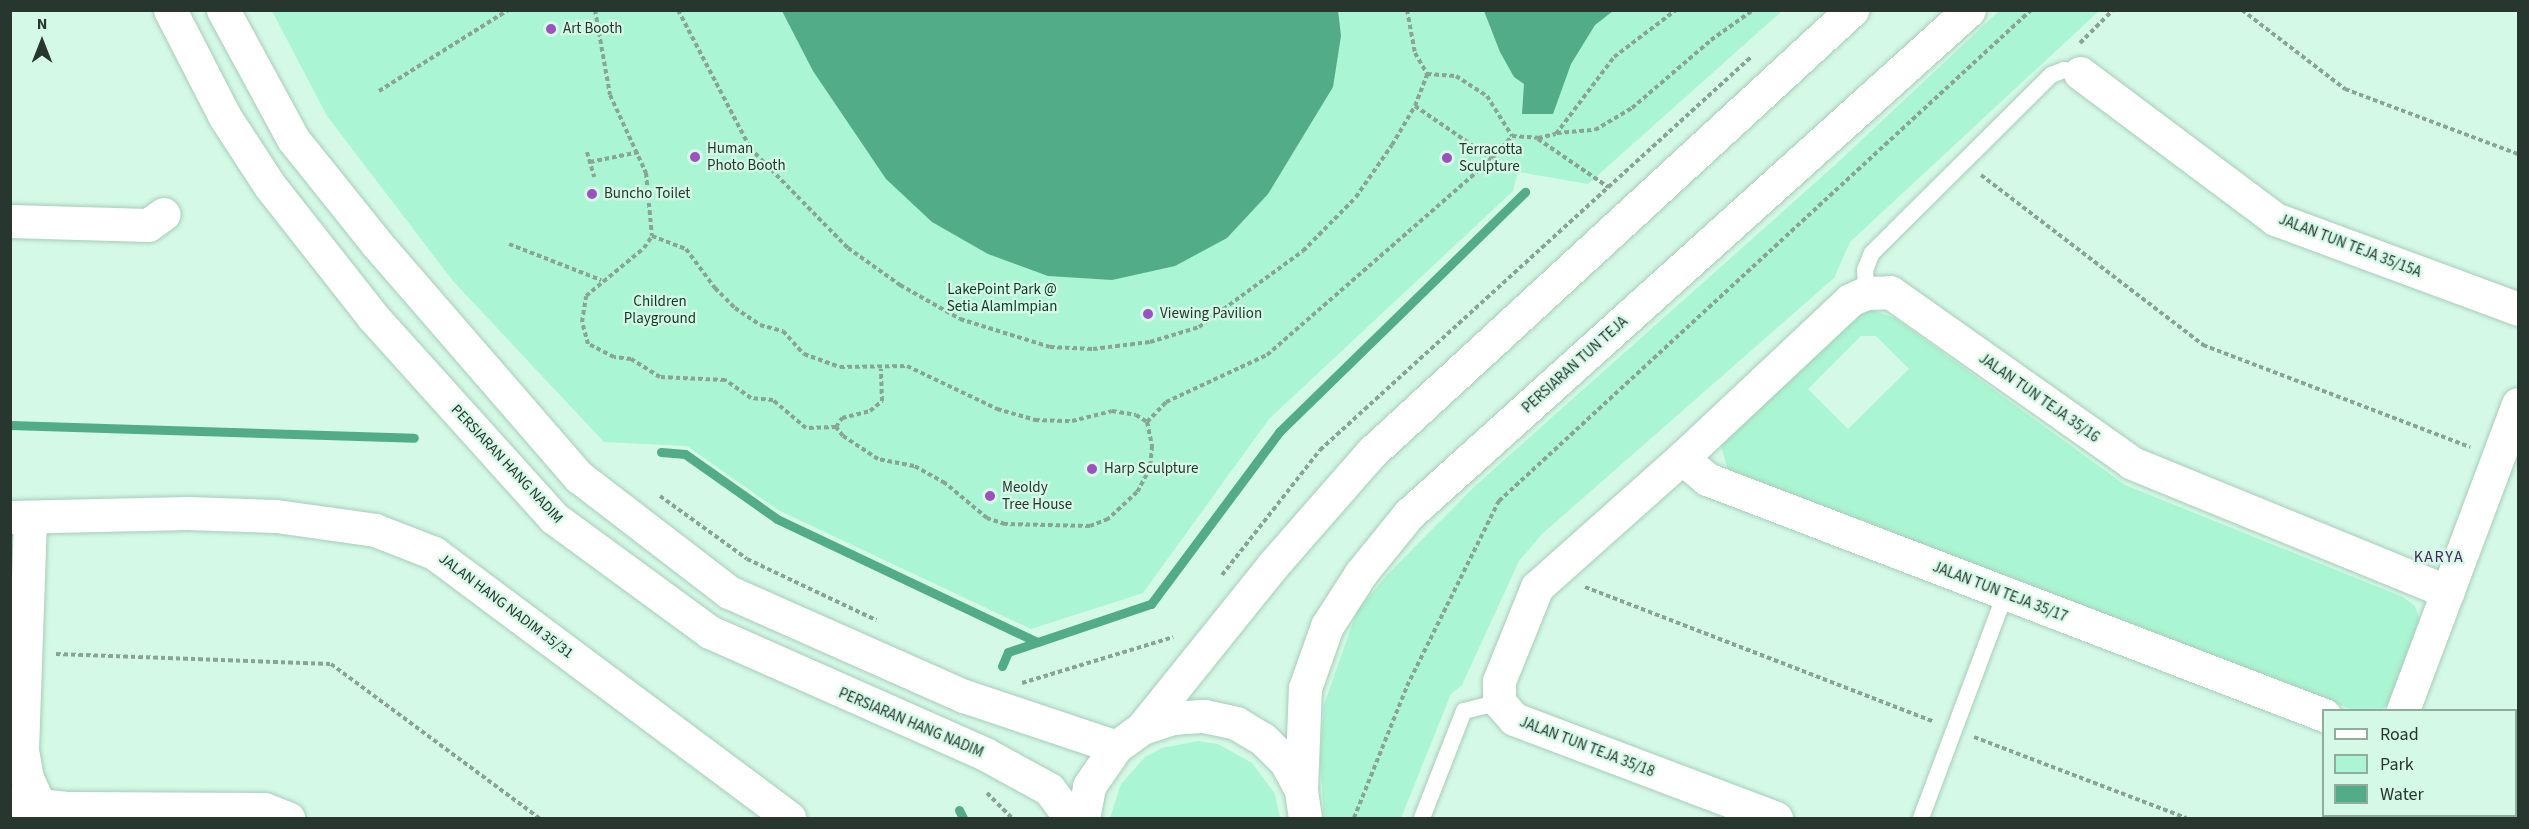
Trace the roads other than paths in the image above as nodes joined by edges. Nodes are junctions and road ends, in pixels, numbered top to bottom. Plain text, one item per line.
1 (170, 10) edge
2 (223, 10) edge
3 (1852, 10) edge
4 (1969, 10) edge
5 (2080, 73) joint
6 (164, 214) dead end
7 (10, 221) edge
8 (1866, 293) junction
9 (2518, 309) edge
10 (2518, 405) edge
11 (1682, 458) junction
12 (20, 518) edge
13 (2448, 592) junction
14 (2005, 594) junction
15 (1499, 702) junction
16 (2404, 709) edge
17 (2322, 714) edge
18 (1129, 737) junction
19 (1303, 804) edge
20 (31, 809) edge
21 (288, 819) edge
22 (789, 819) edge
23 (1071, 819) edge
24 (1083, 819) edge
25 (1422, 819) edge
26 (1776, 819) edge
27 (1921, 819) edge

1 - 23 street, PERSIARAN HANG NADIM
2 - 18 street
3 - 18 street
4 - 19 street, PERSIARAN TUN TEJA
5 - 8 lane
5 - 9 street, JALAN TUN TEJA 35/15A
6 - 7 street
8 - 11 street
8 - 13 street, JALAN TUN TEJA 35/16
10 - 13 street
11 - 14 street, JALAN TUN TEJA 35/17
11 - 15 street
12 - 20 street
12 - 22 street, JALAN HANG NADIM 35/31
13 - 16 street
14 - 17 street, JALAN TUN TEJA 35/17
14 - 27 lane
15 - 25 lane
15 - 26 street, JALAN TUN TEJA 35/18
18 - 19 street
18 - 24 street
20 - 21 street

